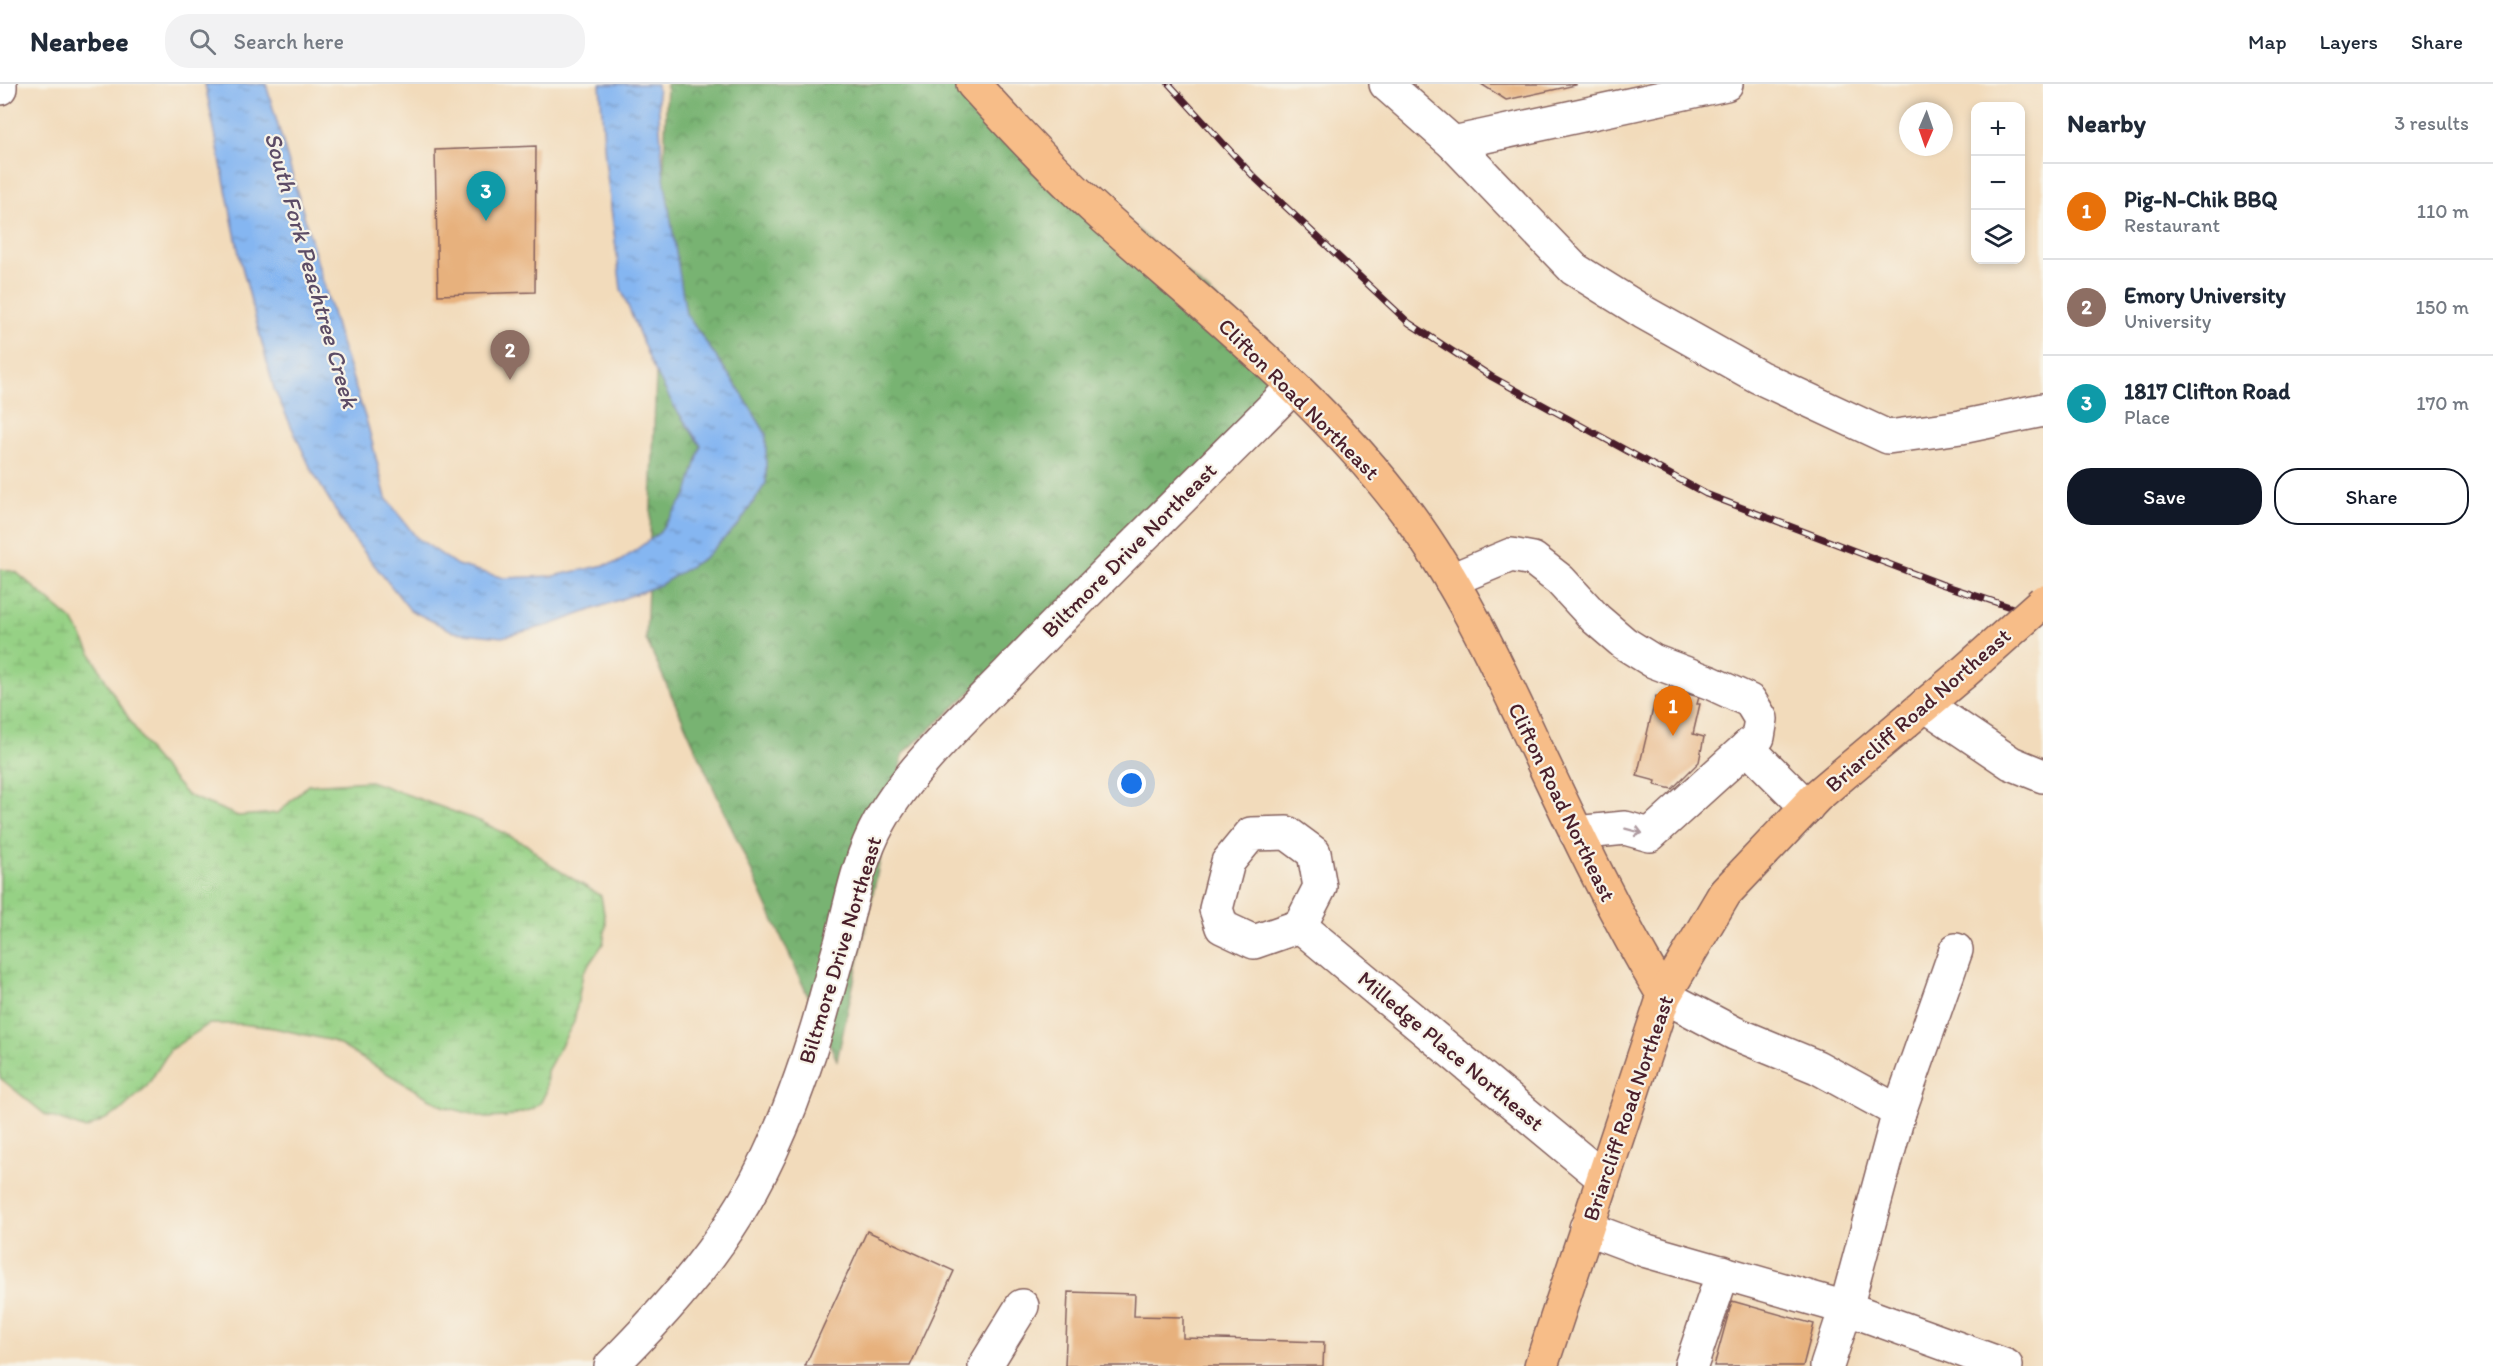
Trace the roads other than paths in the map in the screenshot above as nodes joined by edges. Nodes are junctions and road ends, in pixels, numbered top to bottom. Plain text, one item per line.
1 (973, 84) edge
2 (1386, 84) edge
3 (1726, 84) edge
4 (1454, 143) junction
5 (1293, 387) junction
6 (2043, 410) edge
7 (1451, 580) junction
8 (2043, 602) edge
9 (1925, 705) junction
10 (1747, 747) junction
11 (2043, 776) edge
12 (1807, 807) junction
13 (1576, 833) junction
14 (1300, 926) dead end
15 (1956, 950) dead end
16 (1664, 996) junction
17 (1899, 1112) junction
18 (1602, 1177) junction
19 (1586, 1228) junction
20 (1723, 1272) junction
21 (1022, 1306) dead end
22 (1846, 1308) junction
23 (611, 1366) edge
24 (985, 1366) edge
25 (1541, 1366) edge
26 (1692, 1366) edge
27 (1827, 1366) edge
28 (2007, 1366) edge

1 - 5 main road, Clifton Road Northeast
2 - 4 street
3 - 4 street
4 - 6 street
5 - 7 main road, Clifton Road Northeast
5 - 23 street, Biltmore Drive Northeast
7 - 10 street
7 - 13 main road, Clifton Road Northeast
8 - 9 main road, Briarcliff Road Northeast, bridge
9 - 11 street
9 - 12 main road, Briarcliff Road Northeast
10 - 12 street
13 -> 10 street
12 - 16 main road, Briarcliff Road Northeast
13 - 16 main road, Clifton Road Northeast
14 - 18 street, Milledge Place Northeast
15 - 17 street
16 - 17 street
16 - 18 main road, Briarcliff Road Northeast
17 - 22 street
18 - 19 main road, Briarcliff Road Northeast
19 - 20 street
19 - 25 main road, Briarcliff Road Northeast
20 - 22 street
20 - 26 street
21 - 24 street
22 - 27 street
22 - 28 street

